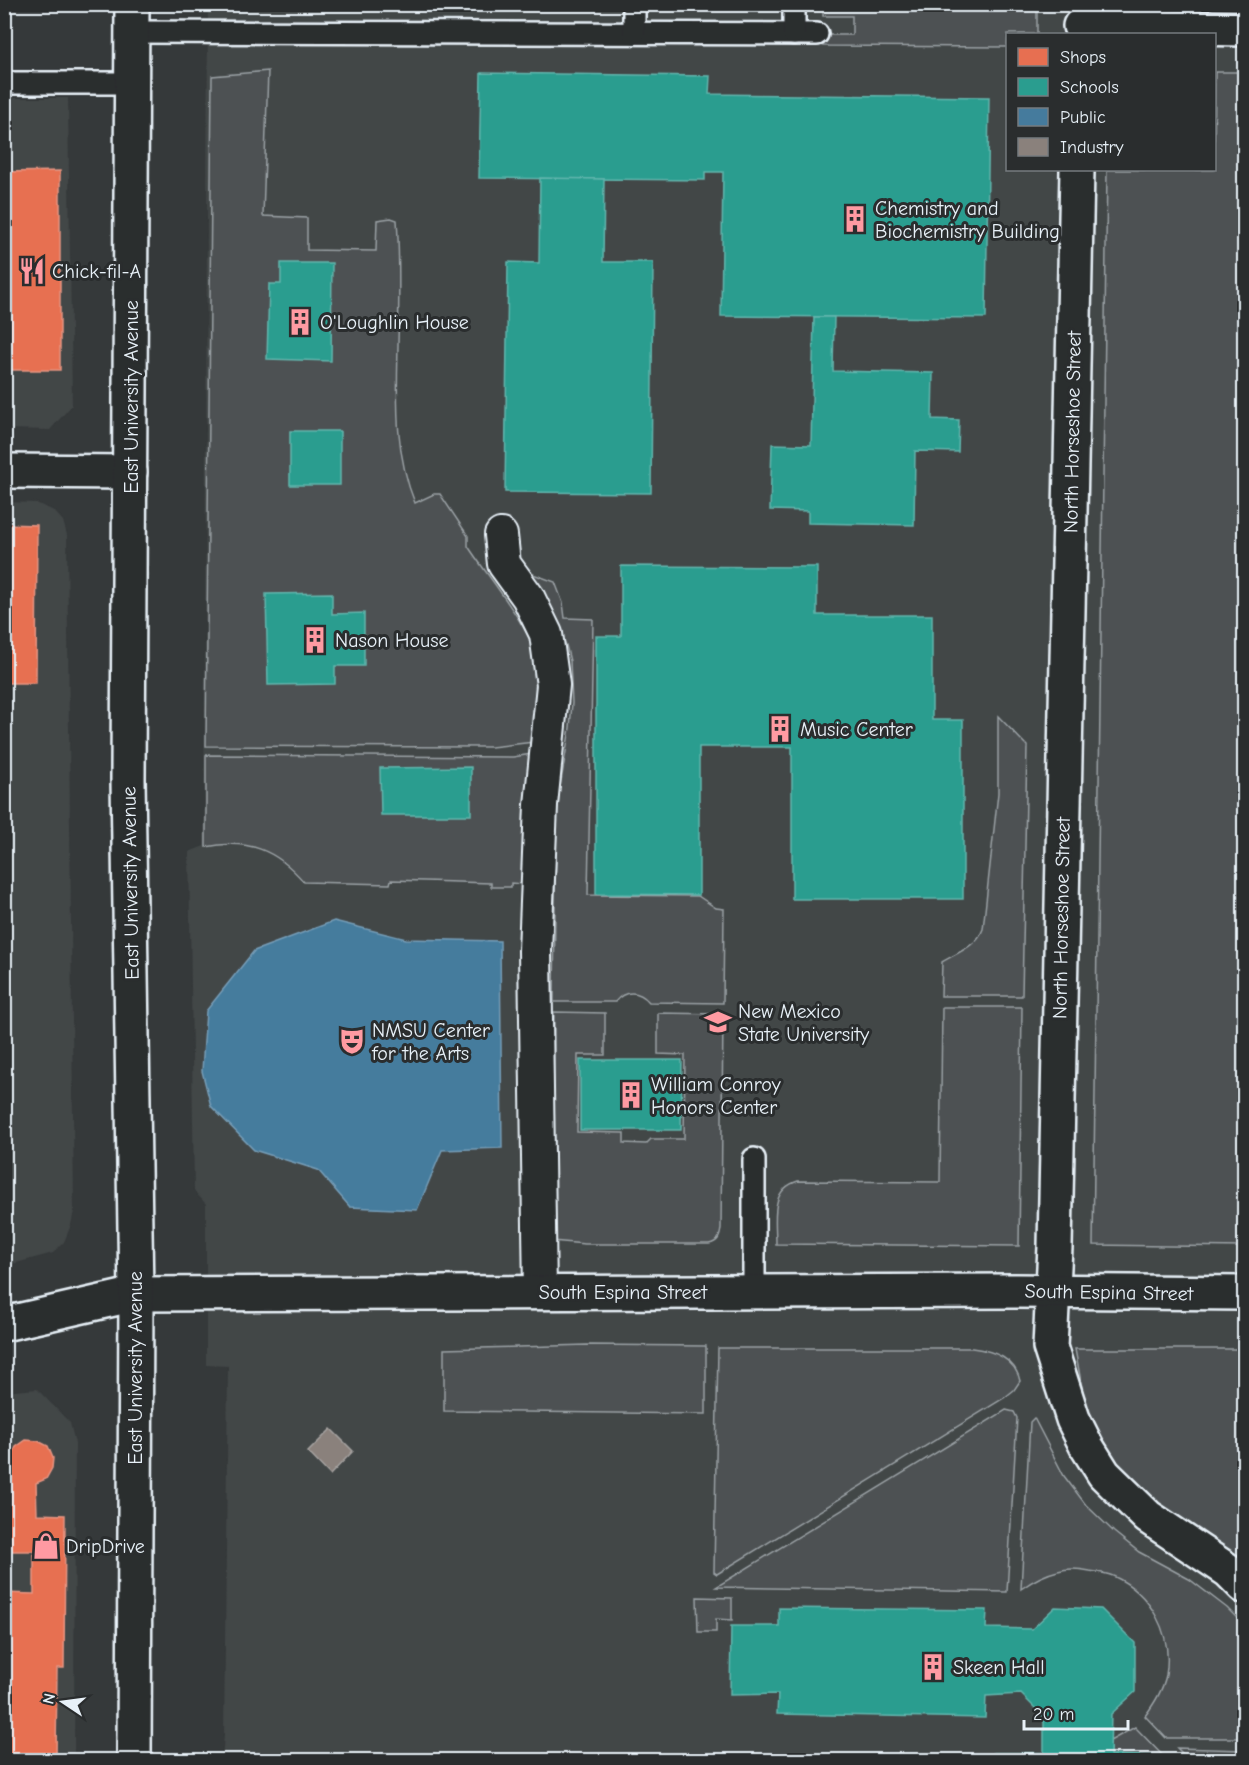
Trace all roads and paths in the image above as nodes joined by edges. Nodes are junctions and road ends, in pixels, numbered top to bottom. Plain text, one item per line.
1 (634, 4) edge
2 (794, 4) edge
3 (132, 18) edge
4 (1080, 22) edge
5 (1245, 29) edge
6 (634, 33) junction
7 (794, 34) junction
8 (817, 34) dead end
9 (4, 83) edge
10 (132, 83) junction
11 (1077, 171) edge
12 (4, 471) edge
13 (130, 472) junction
14 (501, 535) dead end
15 (754, 1159) dead end
16 (1053, 1291) junction
17 (754, 1292) junction
18 (540, 1293) junction
19 (1245, 1293) edge
20 (136, 1294) junction
21 (4, 1324) edge
22 (1245, 1586) edge
23 (134, 1761) edge

1 - 6 lane
2 - 7 lane
3 - 6 lane
3 - 10 street, East University Avenue
4 - 5 street
6 - 7 lane
7 - 8 lane
9 - 10 lane
10 - 13 street, East University Avenue
11 - 16 street, North Horseshoe Street
12 - 13 street
13 - 20 street, East University Avenue
14 - 18 street
15 - 17 lane
16 - 17 street, South Espina Street
16 - 19 street, South Espina Street
16 - 22 street, North Horseshoe Street
17 - 18 street, South Espina Street
18 - 20 street, South Espina Street
20 - 21 street, South Espina Street
20 - 23 street, East University Avenue

